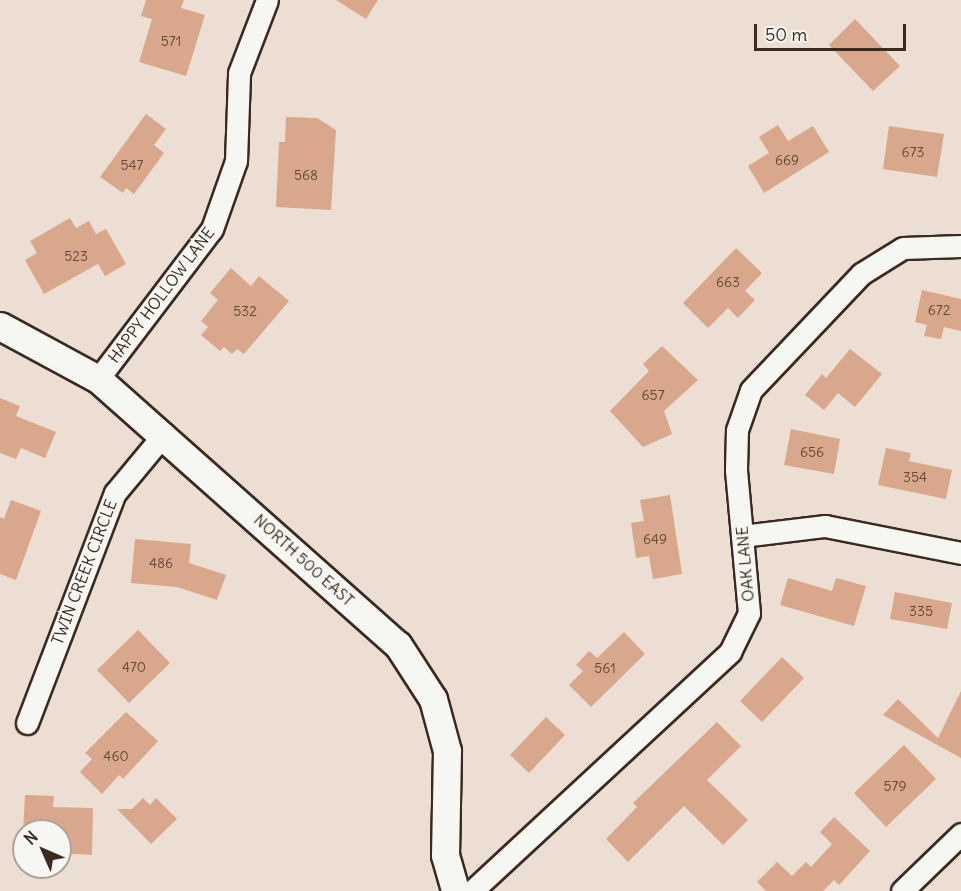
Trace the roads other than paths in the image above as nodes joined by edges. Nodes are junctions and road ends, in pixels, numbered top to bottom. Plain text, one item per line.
1 (267, 0) edge
2 (961, 246) edge
3 (0, 326) edge
4 (98, 379) junction
5 (164, 434) junction
6 (742, 536) junction
7 (961, 553) edge
8 (27, 723) dead end
9 (961, 834) edge
10 (454, 891) edge
11 (472, 891) edge
12 (902, 891) edge

1 - 4 street, HAPPY HOLLOW LANE
2 - 6 street, OAK LANE
3 - 4 street, NORTH 500 EAST
4 - 5 street, NORTH 500 EAST
5 - 8 street, TWIN CREEK CIRCLE
5 - 10 street, NORTH 500 EAST
6 - 7 street
6 - 11 street, OAK LANE
9 - 12 street

